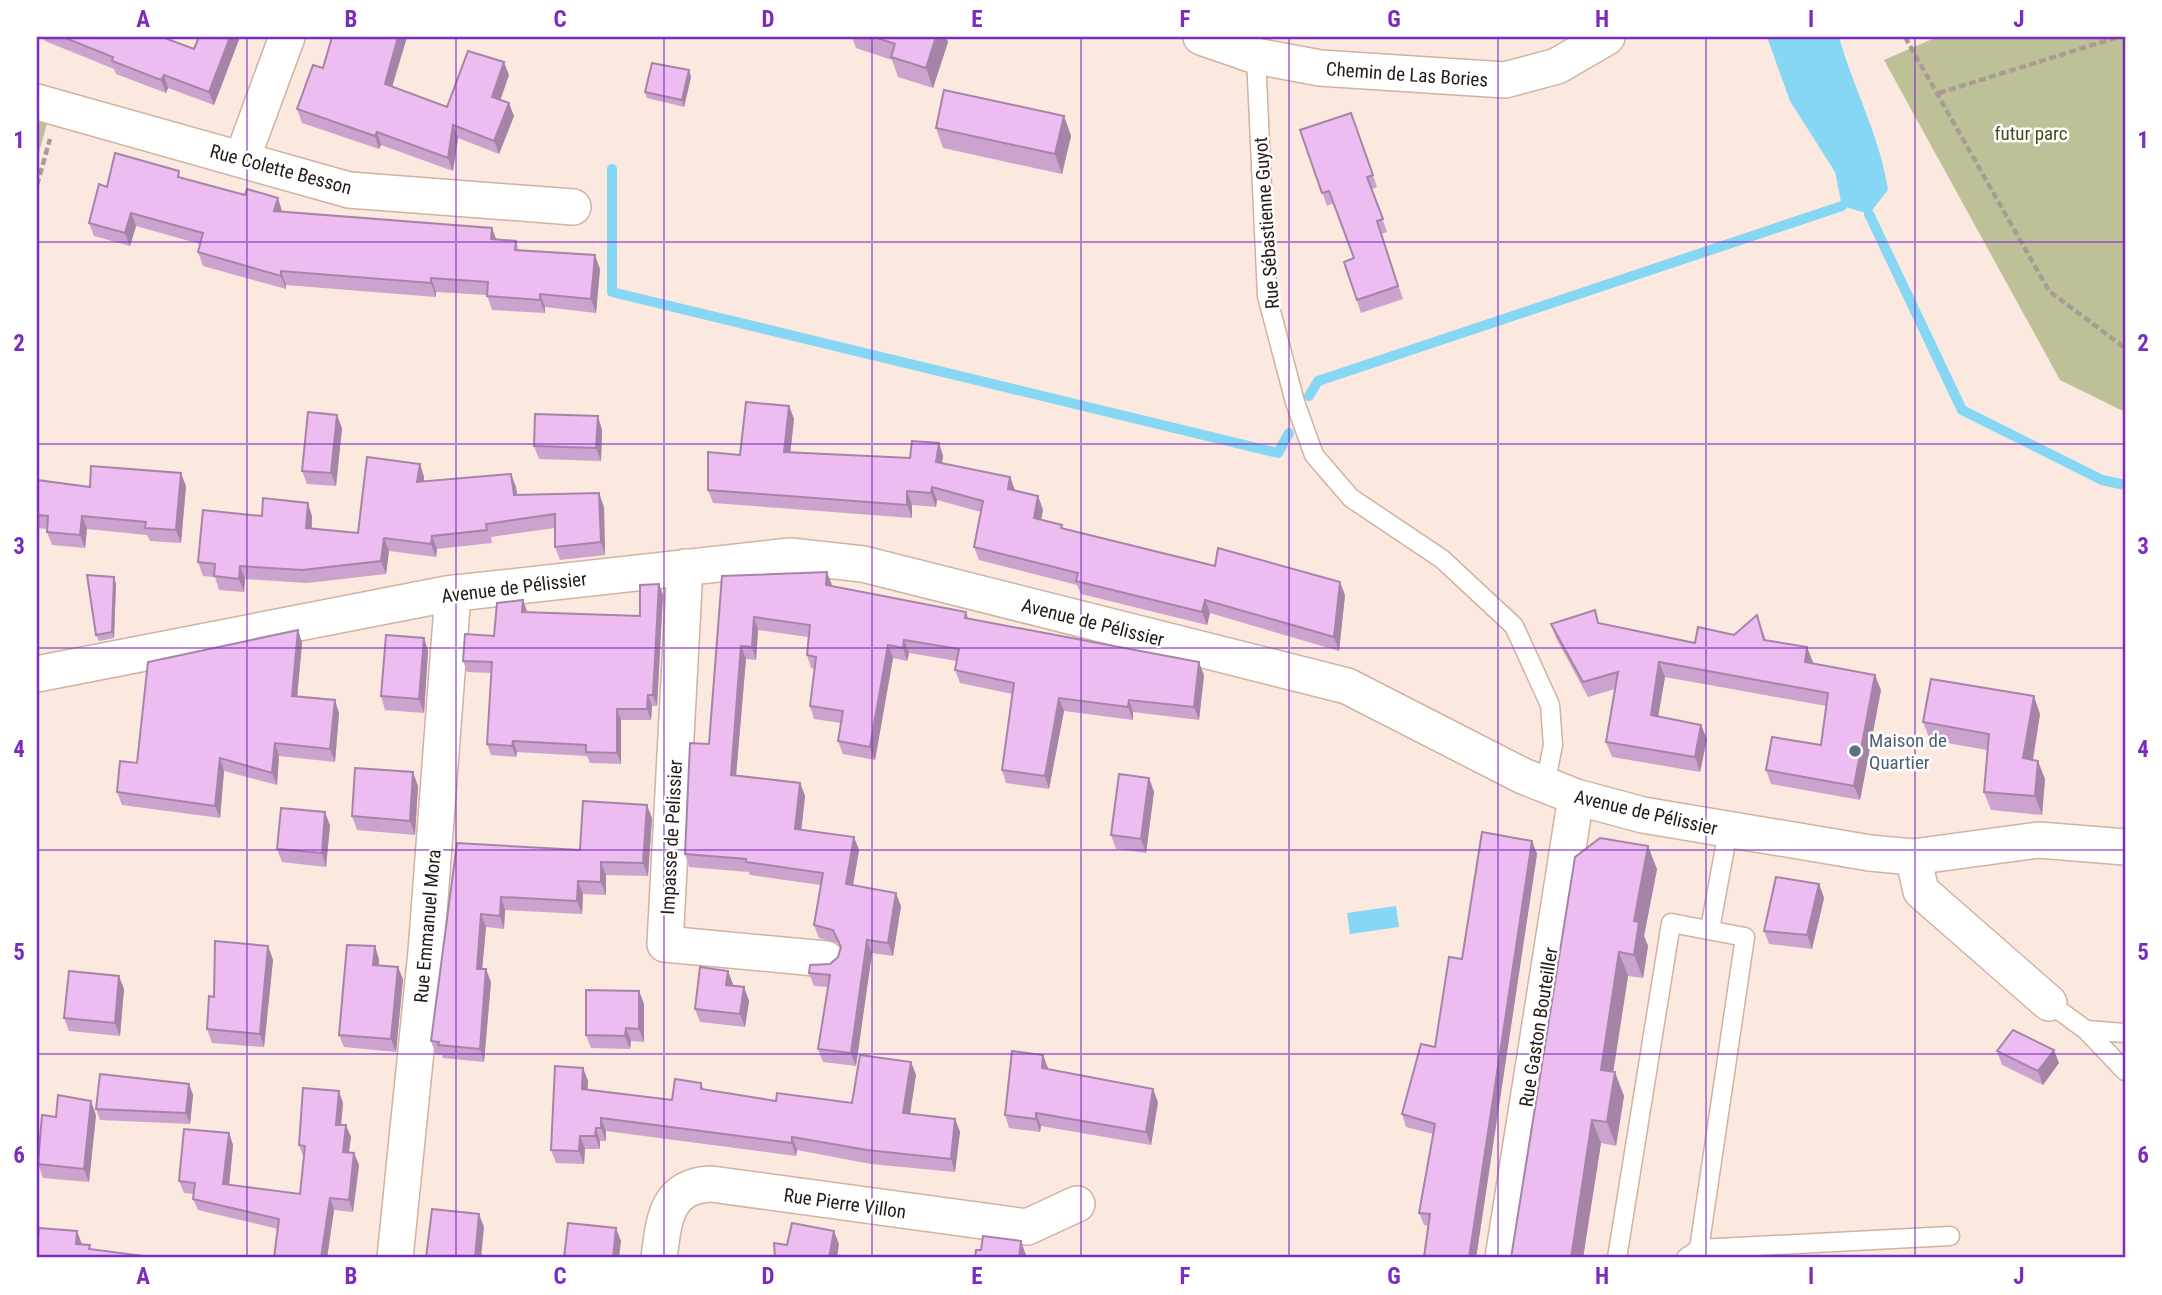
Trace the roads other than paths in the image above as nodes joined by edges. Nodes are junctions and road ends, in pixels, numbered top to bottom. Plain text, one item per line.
1 (287, 37) edge
2 (1200, 37) edge
3 (1607, 37) edge
4 (1256, 56) junction
5 (48, 105) edge
6 (242, 159) junction
7 (573, 207) dead end
8 (685, 567) junction
9 (453, 593) junction
10 (37, 674) edge
11 (1560, 791) junction
12 (1728, 831) junction
13 (2125, 847) edge
14 (1913, 857) junction
15 (1710, 929) junction
16 (826, 959) dead end
17 (2049, 1003) joint
18 (2086, 1030) junction
19 (2125, 1033) edge
20 (2125, 1071) edge
21 (1077, 1204) dead end
22 (1950, 1236) dead end
23 (1692, 1254) edge
24 (395, 1258) edge
25 (659, 1258) edge
26 (1503, 1258) edge
27 (1617, 1258) edge

1 - 6 street
2 - 4 street, Chemin de Las Bories
3 - 4 street, Chemin de Las Bories
4 - 11 lane, Rue Sébastienne Guyot
5 - 6 street, Rue Colette Besson
6 - 7 street, Rue Colette Besson
8 - 9 street, Avenue de Pélissier
8 - 11 street, Avenue de Pélissier
8 - 16 street, Impasse de Pelissier
9 - 10 street, Avenue de Pélissier
9 - 24 street, Rue Emmanuel Mora
11 - 12 street, Avenue de Pélissier
11 - 26 street, Rue Gaston Bouteiller
12 - 14 street, Avenue de Pélissier
12 - 15 lane
13 - 14 street, Avenue de Pélissier
14 - 17 street
15 - 23 lane
15 - 27 lane
17 - 18 lane
18 - 19 lane
18 - 20 lane
21 - 25 street, Rue Pierre Villon
22 - 23 lane

